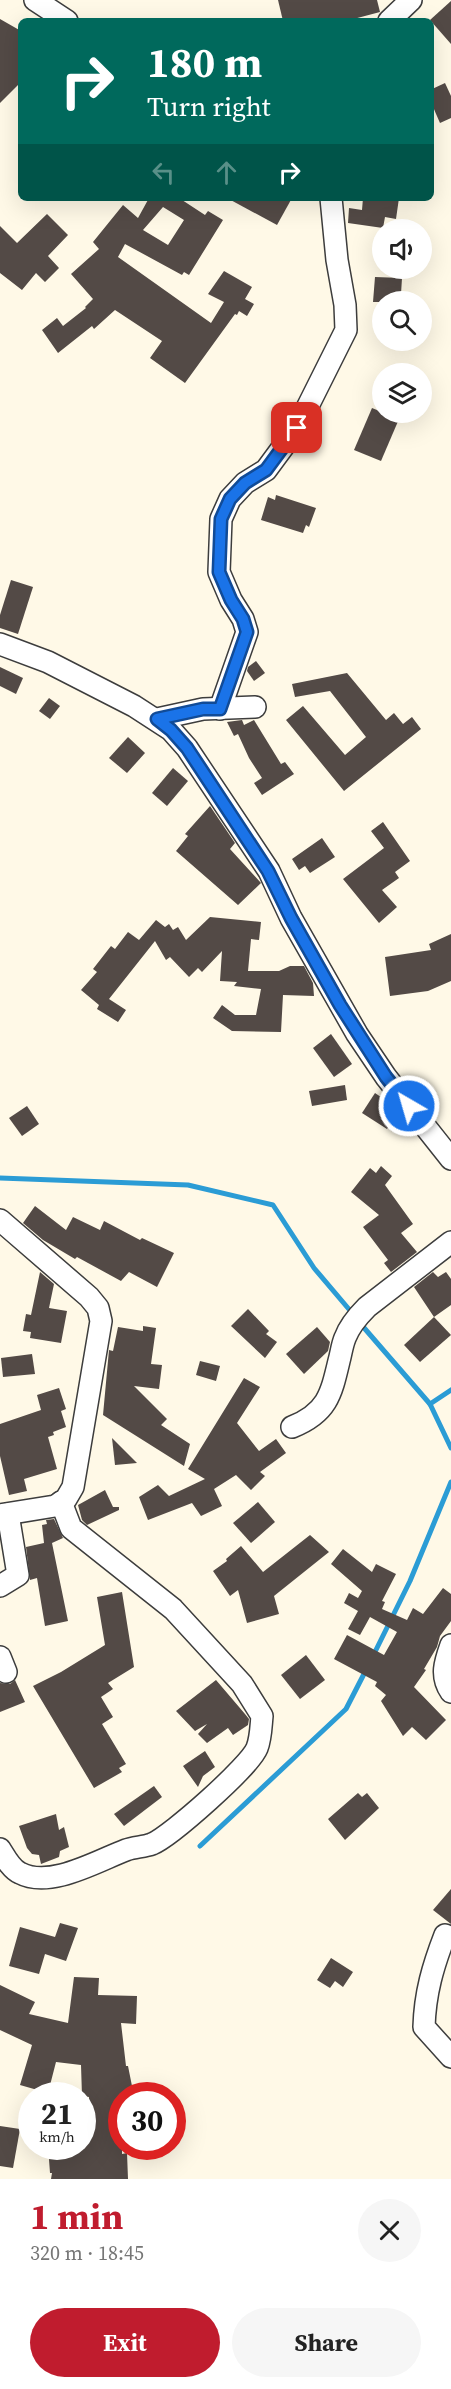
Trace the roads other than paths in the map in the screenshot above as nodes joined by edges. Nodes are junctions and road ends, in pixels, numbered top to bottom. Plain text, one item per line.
1 (35, 0) edge
2 (411, 0) edge
3 (62, 18) edge
4 (392, 18) edge
5 (331, 201) edge
6 (0, 644) edge
7 (255, 707) dead end
8 (220, 709) junction
9 (157, 719) junction
10 (451, 1159) edge
11 (0, 1220) edge
12 (451, 1242) edge
13 (292, 1426) dead end
14 (61, 1502) junction
15 (4, 1514) edge
16 (0, 1586) edge
17 (451, 1645) edge
18 (451, 1692) edge
19 (0, 1849) edge
20 (445, 1935) dead end
21 (451, 2057) edge

1 - 3 street
2 - 4 street
5 - 8 street
6 - 9 street
7 - 8 street
8 - 9 street
9 - 10 street
11 - 14 street
12 - 13 street
14 - 15 street
14 - 19 street
15 - 16 street
17 - 18 street
20 - 21 street

